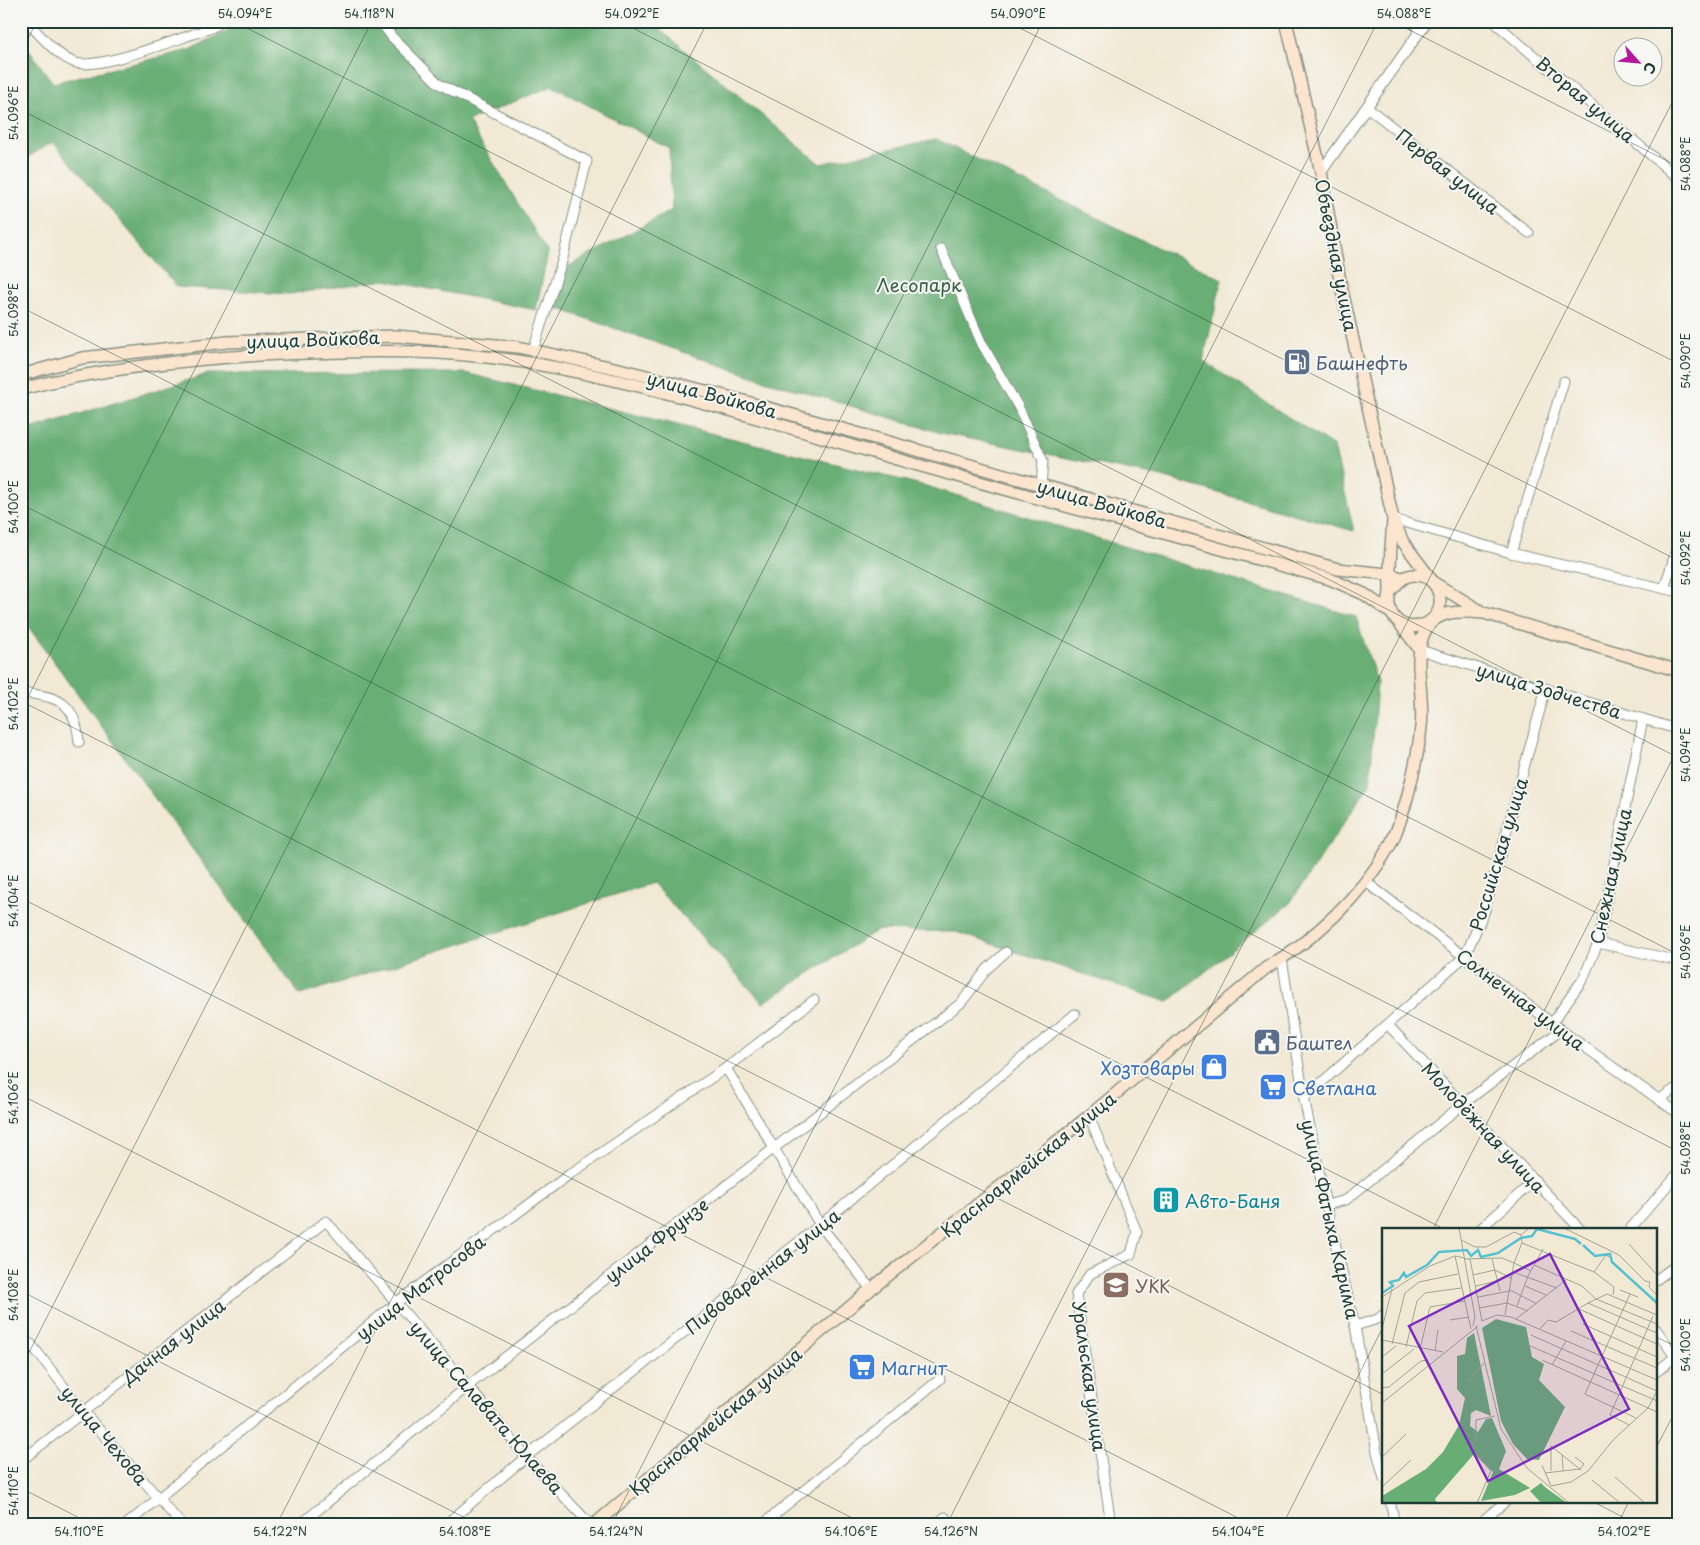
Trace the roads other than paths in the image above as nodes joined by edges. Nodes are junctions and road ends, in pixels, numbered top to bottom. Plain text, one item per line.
1 (26, 21) edge
2 (224, 21) edge
3 (380, 21) edge
4 (1286, 21) edge
5 (1409, 21) edge
6 (1492, 21) edge
7 (1425, 25) edge
8 (1368, 108) junction
9 (1321, 172) junction
10 (1679, 179) edge
11 (1529, 233) dead end
12 (941, 249) dead end
13 (533, 350) junction
14 (21, 375) edge
15 (1564, 381) dead end
16 (21, 389) edge
17 (1042, 486) junction
18 (1393, 519) junction
19 (1679, 541) edge
20 (1511, 553) junction
21 (1388, 574) junction
22 (1402, 578) junction
23 (1434, 583) junction
24 (1664, 589) junction
25 (1390, 592) junction
26 (1679, 592) edge
27 (1484, 613) junction
28 (1394, 617) junction
29 (1432, 620) junction
30 (1420, 650) junction
31 (1679, 671) edge
32 (1546, 688) junction
33 (22, 691) edge
34 (1643, 719) junction
35 (1679, 730) edge
36 (79, 742) dead end
37 (1366, 882) junction
38 (1598, 943) junction
39 (1006, 952) dead end
40 (1465, 956) junction
41 (1282, 959) junction
42 (1679, 961) edge
43 (814, 1000) dead end
44 (1075, 1014) dead end
45 (1552, 1023) junction
46 (1388, 1025) junction
47 (1560, 1030) junction
48 (726, 1068) junction
49 (1679, 1086) edge
50 (1304, 1098) junction
51 (1660, 1100) junction
52 (1463, 1104) junction
53 (1679, 1114) edge
54 (1089, 1116) junction
55 (776, 1147) junction
56 (1679, 1172) edge
57 (1535, 1180) junction
58 (1326, 1205) junction
59 (326, 1221) joint
60 (820, 1225) junction
61 (1481, 1228) edge
62 (1579, 1228) edge
63 (1631, 1228) edge
64 (1679, 1264) edge
65 (1658, 1279) edge
66 (871, 1289) junction
67 (397, 1302) junction
68 (1382, 1316) edge
69 (1355, 1326) junction
70 (1658, 1332) edge
71 (21, 1351) edge
72 (1677, 1360) edge
73 (1658, 1371) edge
74 (940, 1379) dead end
75 (468, 1386) junction
76 (83, 1411) junction
77 (1380, 1451) edge
78 (526, 1457) junction
79 (21, 1461) edge
80 (1382, 1464) edge
81 (158, 1498) junction
82 (1390, 1502) edge
83 (1505, 1502) edge
84 (945, 1517) dead end
85 (127, 1524) edge
86 (182, 1524) edge
87 (301, 1524) edge
88 (446, 1524) edge
89 (590, 1524) edge
90 (595, 1524) edge
91 (763, 1524) edge
92 (937, 1524) edge
93 (1111, 1524) edge
94 (1395, 1524) edge
95 (1479, 1524) edge

1 - 2 street
3 - 13 street
4 - 9 main road, Объездная улица
5 - 7 street
6 - 10 street, Вторая улица
7 - 8 street
8 - 9 street
8 - 11 street, Первая улица
9 - 18 main road, Объездная улица
12 - 17 street
13 - 14 main road, улица Войкова
13 - 17 main road, улица Войкова
15 - 20 street
16 - 28 main road, улица Войкова
17 - 21 main road, улица Войкова
18 - 20 street
18 - 21 main road
18 - 23 main road
19 - 24 street
20 - 24 street
21 - 22 main road, улица Войкова
21 - 25 main road
22 - 23 main road
22 - 25 main road
23 - 27 main road
23 - 29 main road
24 - 26 street
25 - 28 main road
27 - 29 main road
27 - 31 main road
28 - 29 main road
28 - 30 main road
29 - 30 main road, Красноармейская улица
30 - 32 street, улица Зодчества
30 - 37 main road, Красноармейская улица
32 - 34 street, улица Зодчества
32 - 40 street, Российская улица
33 - 36 street
34 - 35 street, улица Зодчества
34 - 38 street, Снежная улица
37 - 40 street, Солнечная улица
37 - 41 main road, Красноармейская улица
38 - 42 street
38 - 45 street, Снежная улица
39 - 55 street, улица Фрунзе
40 - 45 street, Солнечная улица
40 - 46 street, Российская улица
41 - 50 street, улица Фатыха Карима
41 - 54 main road, Красноармейская улица
43 - 48 street, улица Матросова
44 - 60 street, Пивоваренная улица
45 - 47 street, Солнечная улица
46 - 50 street, Российская улица
46 - 52 street, Молодёжная улица
47 - 51 street, Солнечная улица
47 - 52 street
48 - 55 street
48 - 67 street, улица Матросова
49 - 51 street
50 - 58 street, улица Фатыха Карима
51 - 53 street, Солнечная улица
52 - 57 street, Молодёжная улица
52 - 58 street
54 - 66 main road, Красноармейская улица
54 - 93 street, Уральская улица
55 - 60 street
55 - 75 street, улица Фрунзе
56 - 63 street
57 - 61 street
57 - 62 street, Молодёжная улица
58 - 69 street, улица Фатыха Карима
59 - 67 street, улица Салавата Юлаева
59 - 76 street, Дачная улица
60 - 66 street
60 - 78 street, Пивоваренная улица
64 - 65 street
66 - 90 main road, Красноармейская улица
67 - 75 street, улица Салавата Юлаева
67 - 81 street, улица Матросова
68 - 69 street
69 - 77 street, улица Фатыха Карима
70 - 72 street
71 - 76 street, улица Чехова
72 - 73 street
74 - 91 street
75 - 78 street, улица Салавата Юлаева
75 - 87 street, улица Фрунзе
76 - 79 street, Дачная улица
76 - 81 street, улица Чехова
77 - 80 street, улица Фатыха Карима
78 - 88 street, Пивоваренная улица
78 - 89 street, улица Салавата Юлаева
81 - 85 street, улица Матросова
81 - 86 street, улица Чехова
82 - 94 street
83 - 95 street
84 - 92 street

